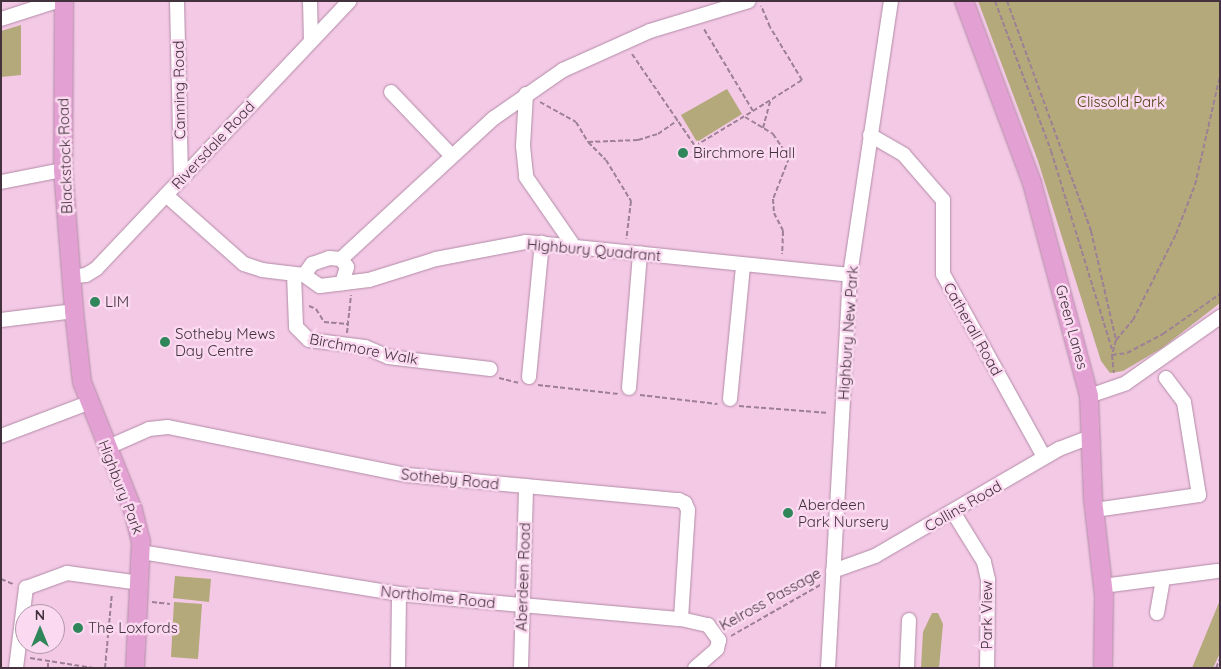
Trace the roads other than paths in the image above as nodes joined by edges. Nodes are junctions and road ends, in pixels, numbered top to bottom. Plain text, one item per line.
1 (57, 1) edge
2 (64, 1) edge
3 (177, 1) edge
4 (310, 1) edge
5 (349, 1) edge
6 (749, 1) edge
7 (891, 1) edge
8 (964, 1) edge
9 (1, 18) edge
10 (311, 40) junction
11 (391, 92) dead end
12 (526, 94) junction
13 (870, 134) junction
14 (452, 156) junction
15 (63, 170) junction
16 (181, 179) junction
17 (1, 182) edge
18 (166, 195) junction
19 (542, 243) junction
20 (573, 245) junction
21 (640, 253) junction
22 (341, 259) junction
23 (743, 266) junction
24 (299, 274) junction
25 (850, 275) junction
26 (71, 277) junction
27 (347, 283) junction
28 (74, 310) junction
29 (1220, 317) edge
30 (1, 320) edge
31 (490, 369) road end
32 (1166, 378) dead end
33 (529, 382) road end
34 (629, 392) road end
35 (1089, 396) junction
36 (88, 403) junction
37 (727, 403) road end
38 (1, 436) edge
39 (1091, 437) junction
40 (106, 448) junction
41 (1044, 457) junction
42 (526, 486) junction
43 (1095, 510) junction
44 (953, 512) junction
45 (141, 552) junction
46 (1217, 571) dead end
47 (832, 574) junction
48 (1163, 579) junction
49 (140, 583) junction
50 (1104, 586) junction
51 (399, 594) junction
52 (522, 604) junction
53 (1157, 613) dead end
54 (681, 619) junction
55 (909, 620) dead end
56 (17, 662) edge
57 (135, 668) edge
58 (398, 668) edge
59 (521, 668) edge
60 (696, 668) edge
61 (828, 668) edge
62 (907, 668) edge
63 (987, 668) edge
64 (1104, 668) edge

1 - 9 street
2 - 15 main road, Blackstock Road
3 - 16 street, Canning Road
4 - 10 street
5 - 10 street, Riversdale Road
6 - 12 street
7 - 13 street, Highbury New Park
8 - 35 main road, Green Lanes
10 - 16 street, Riversdale Road
11 - 14 street
12 - 14 street
12 - 20 street
13 - 25 street, Highbury New Park
13 - 41 street, Catherall Road
14 - 22 street
15 - 17 street
15 - 26 main road, Blackstock Road
16 - 18 street, Riversdale Road
18 - 24 street, Highbury Quadrant
18 - 26 street, Riversdale Road
19 - 20 street, Highbury Quadrant
19 - 27 street, Highbury Quadrant
19 - 33 street
20 - 21 street, Highbury Quadrant
21 - 23 street, Highbury Quadrant
21 - 34 street
22 - 24 street
22 - 27 street
23 - 25 street, Highbury Quadrant
23 - 37 street
24 - 27 street, Highbury Quadrant
24 - 31 street, Birchmore Walk
25 - 47 street, Highbury New Park
26 - 28 main road, Blackstock Road
28 - 30 street
28 - 36 main road, Highbury Park
29 - 35 street
32 - 43 street
35 - 39 main road, Green Lanes
36 - 38 street
36 - 40 main road, Highbury Park
39 - 41 street, Collins Road
39 - 43 main road, Green Lanes
40 - 42 street, Sotheby Road
40 - 45 main road, Highbury Park
41 - 44 street, Collins Road
42 - 52 street, Aberdeen Road
42 - 54 street, Sotheby Road
43 - 50 main road, Green Lanes
44 - 47 street, Collins Road
44 - 63 street, Park View
45 - 49 main road, Highbury Park
45 - 51 street, Northolme Road
46 - 48 street
47 - 61 street, Highbury New Park
48 - 50 street
48 - 53 street
49 - 56 street
49 - 57 main road, Highbury Park
50 - 64 main road, Green Lanes
51 - 52 street, Northolme Road
51 - 58 street
52 - 54 street, Northolme Road
52 - 59 street, Aberdeen Road
54 - 60 street, Northolme Road
55 - 62 street

